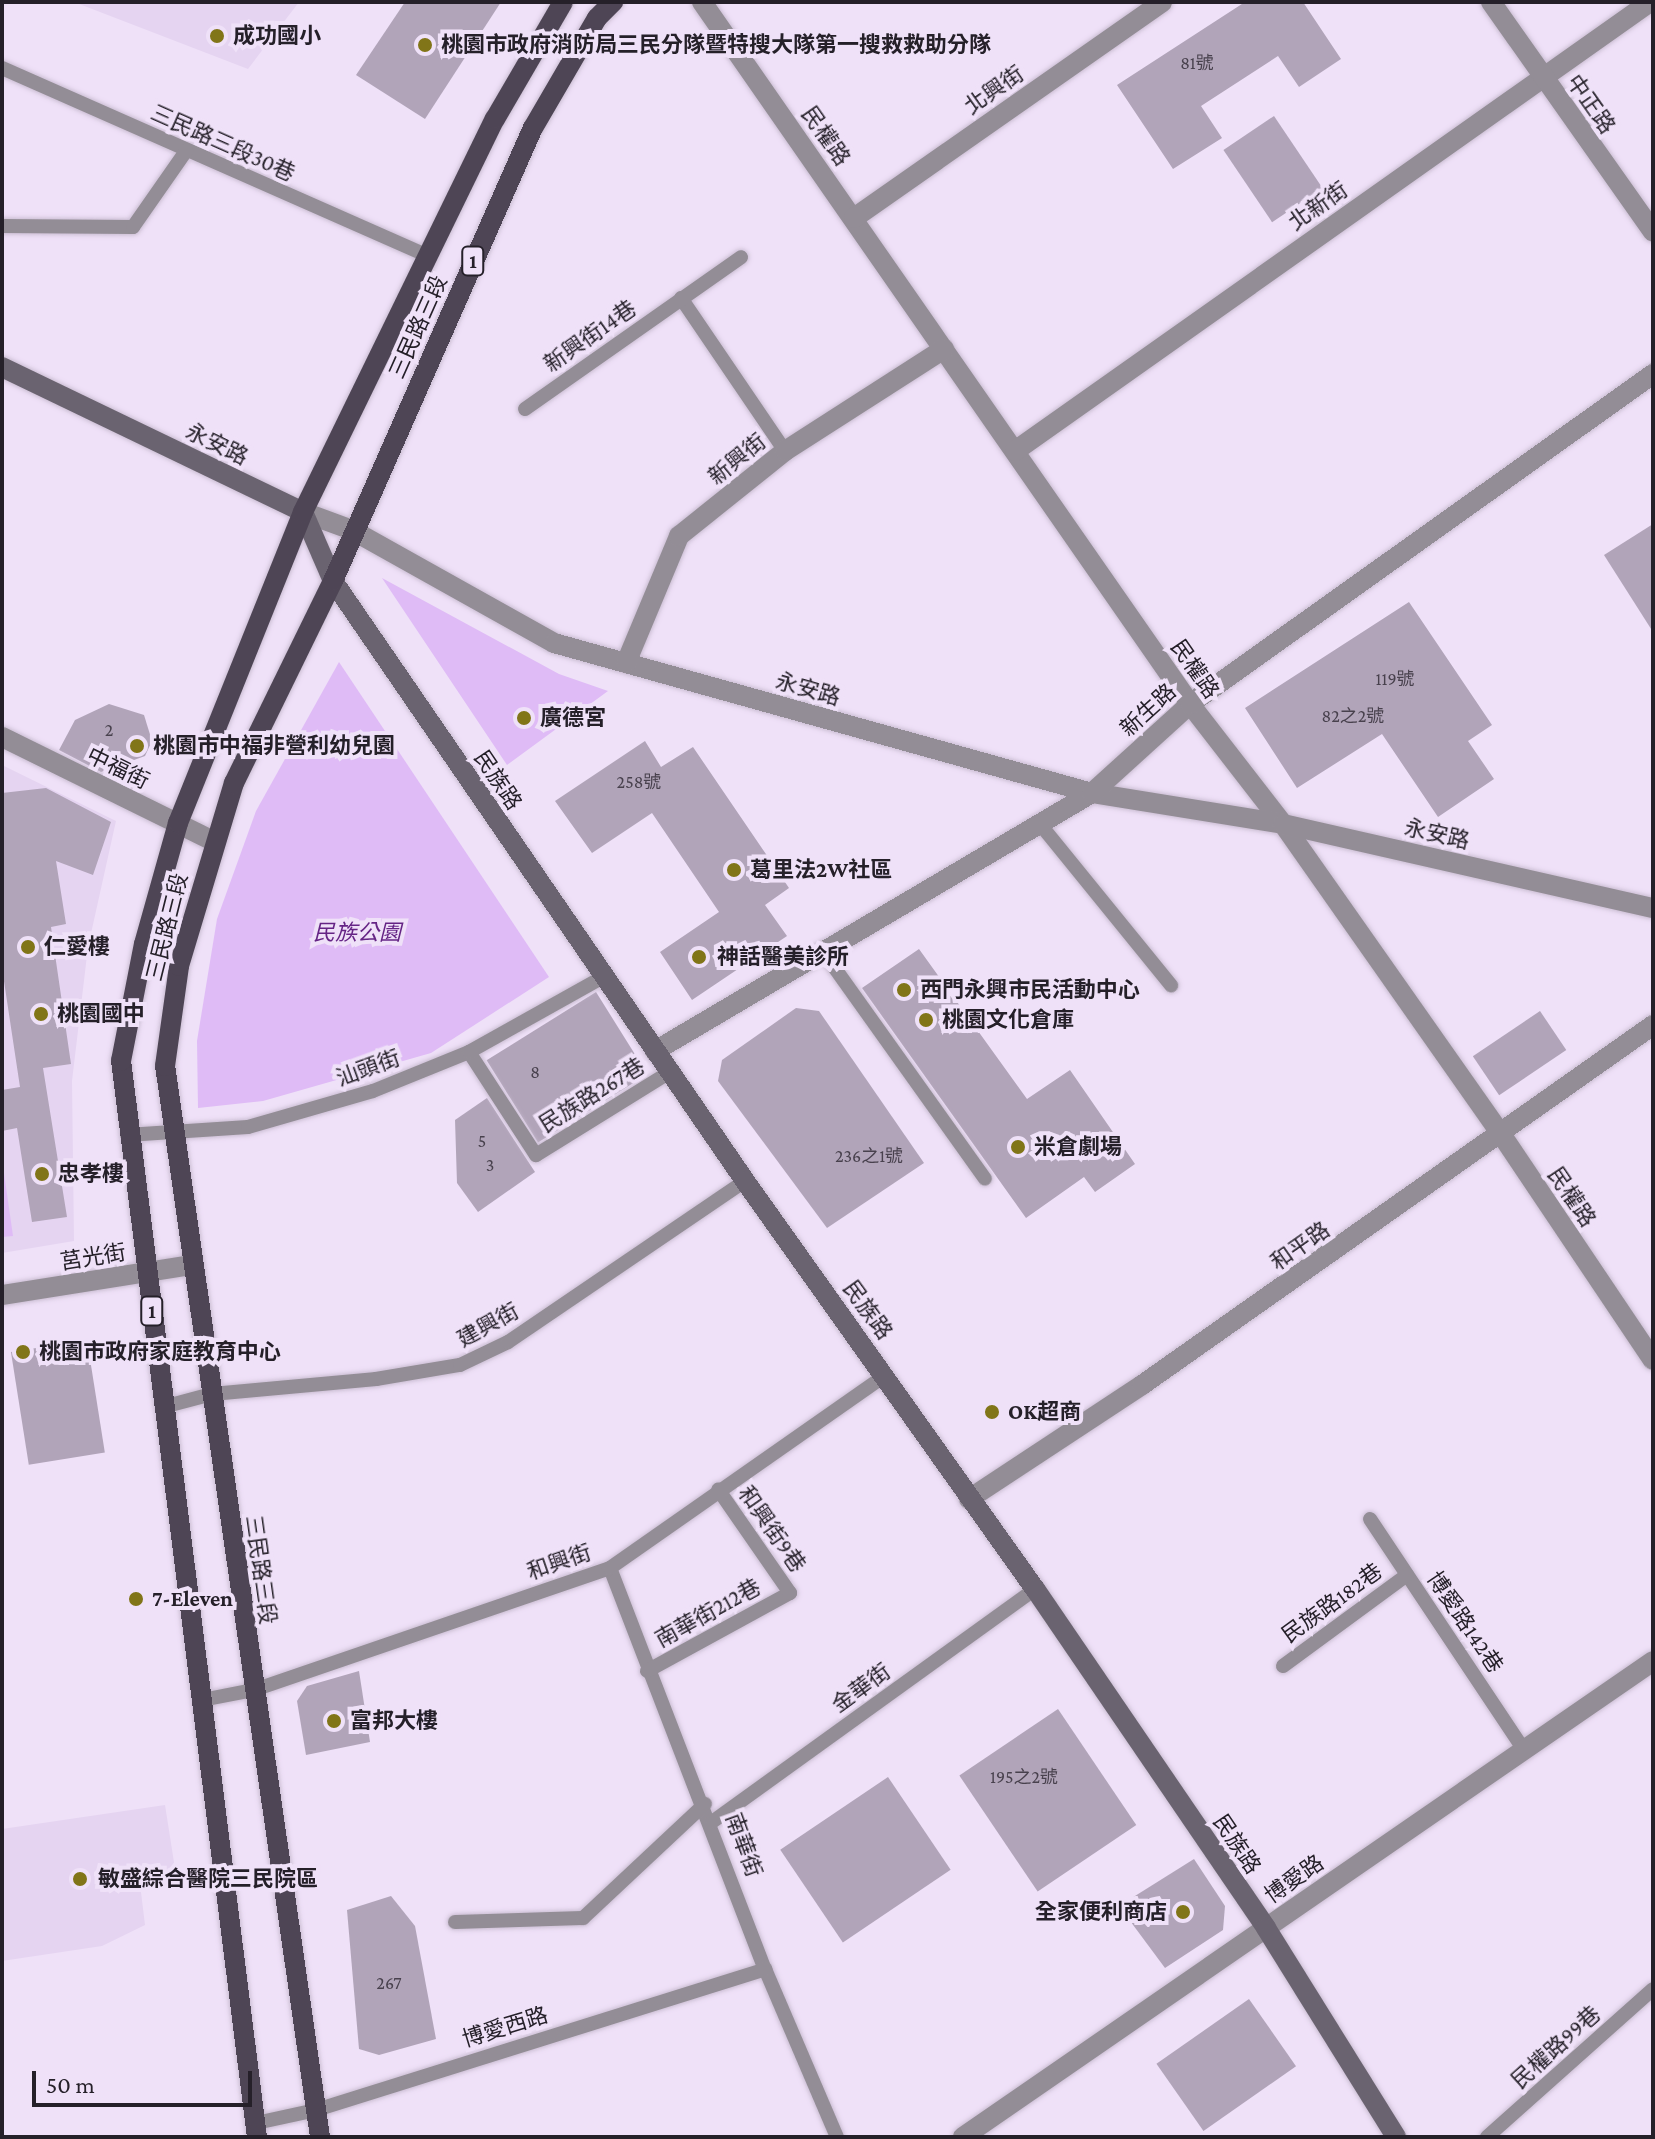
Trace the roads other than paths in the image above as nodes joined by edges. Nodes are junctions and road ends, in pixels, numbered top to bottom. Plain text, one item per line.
1 (563, 2) edge
2 (613, 2) edge
3 (702, 2) edge
4 (1162, 2) edge
5 (1491, 2) edge
6 (1650, 2) edge
7 (2, 68) edge
8 (1543, 77) junction
9 (186, 151) junction
10 (854, 218) junction
11 (2, 226) edge
12 (1653, 232) edge
13 (428, 256) junction
14 (741, 257) dead end
15 (681, 298) junction
16 (944, 349) junction
17 (2, 367) edge
18 (1653, 374) edge
19 (525, 409) dead end
20 (785, 451) junction
21 (1015, 451) junction
22 (303, 512) junction
23 (352, 530) junction
24 (333, 581) junction
25 (626, 663) junction
26 (1190, 704) junction
27 (2, 737) edge
28 (1092, 793) junction
29 (178, 823) junction
30 (1040, 824) junction
31 (1283, 824) junction
32 (213, 841) junction
33 (1653, 908) edge
34 (824, 953) junction
35 (603, 977) junction
36 (1171, 985) dead end
37 (1653, 1025) edge
38 (655, 1051) junction
39 (469, 1052) junction
40 (670, 1072) junction
41 (1501, 1134) junction
42 (127, 1135) junction
43 (174, 1135) junction
44 (985, 1179) dead end
45 (745, 1181) junction
46 (192, 1265) junction
47 (147, 1272) junction
48 (2, 1295) edge
49 (1653, 1360) edge
50 (886, 1375) junction
51 (212, 1394) junction
52 (163, 1407) junction
53 (718, 1489) junction
54 (969, 1499) junction
55 (1370, 1519) dead end
56 (610, 1568) junction
57 (1407, 1575) junction
58 (1035, 1589) junction
59 (790, 1593) joint
60 (1653, 1661) edge
61 (1283, 1666) dead end
62 (647, 1671) junction
63 (254, 1690) junction
64 (202, 1700) junction
65 (1524, 1750) junction
66 (705, 1804) junction
67 (712, 1822) junction
68 (455, 1922) dead end
69 (1266, 1928) junction
70 (765, 1969) junction
71 (1653, 1989) edge
72 (316, 2110) junction
73 (256, 2130) edge
74 (320, 2137) edge
75 (837, 2137) edge
76 (963, 2137) edge
77 (1396, 2137) edge
78 (1487, 2137) edge

1 - 13 main road, 三民路三段 / 1
2 - 23 main road, 三民路三段 / 1
3 - 10 street, 民權路
4 - 10 street, 北興街
5 - 8 street, 中正路
6 - 8 street, 北新街
7 - 9 lane, 三民路三段30巷
8 - 12 street, 中正路
8 - 21 street, 北新街
9 - 11 lane
9 - 13 lane, 三民路三段30巷
10 - 16 street, 民權路
13 - 22 main road, 三民路三段 / 1
14 - 15 lane, 新興街14巷
15 - 19 lane, 新興街14巷
15 - 20 lane
16 - 20 street, 新興街
16 - 21 street, 民權路
17 - 22 main road, 永安路
18 - 26 street, 新生路
20 - 25 street, 新興街
21 - 26 street, 民權路
22 - 23 street, 永安路
22 - 24 main road, 民族路
22 - 29 main road, 三民路三段 / 1
23 - 24 main road, 三民路三段 / 1
23 - 25 street, 永安路
24 - 32 main road, 三民路三段 / 1
24 - 35 main road, 民族路
25 - 28 street, 永安路
26 - 28 street, 新生路
26 - 31 street, 民權路
27 - 29 street, 中福街
28 - 30 street, 新生路
28 - 31 street, 永安路
29 - 32 street, 中福街
29 - 42 main road, 三民路三段 / 1
30 - 34 street, 新生路
30 - 36 lane
31 - 33 street, 永安路
31 - 41 street, 民權路
32 - 43 main road, 三民路三段 / 1
34 - 38 street, 新生路
34 - 44 lane
35 - 38 main road, 民族路
35 - 39 lane, 汕頭街
37 - 41 street, 和平路
38 - 40 main road, 民族路
39 - 40 lane, 民族路267巷
39 - 43 lane, 汕頭街
40 - 45 main road, 民族路
41 - 49 street, 民權路
41 - 54 street, 和平路
42 - 43 lane, 汕頭街
42 - 47 main road, 三民路三段 / 1
43 - 46 main road, 三民路三段 / 1
45 - 50 main road, 民族路
45 - 51 lane, 建興街
46 - 47 street, 莒光街
46 - 51 main road, 三民路三段 / 1
47 - 48 street, 莒光街
47 - 52 main road, 三民路三段 / 1
50 - 53 lane, 和興街
50 - 54 main road, 民族路
51 - 52 lane, 建興街
51 - 63 main road, 三民路三段 / 1
52 - 64 main road, 三民路三段 / 1
53 - 56 lane, 和興街
53 - 59 lane, 和興街9巷
54 - 58 main road, 民族路
55 - 57 lane, 博愛路142巷
56 - 62 lane, 南華街
56 - 63 lane, 和興街
57 - 61 lane, 民族路182巷
57 - 65 lane, 博愛路142巷
58 - 67 lane, 金華街
58 - 69 main road, 民族路
59 - 62 lane, 南華街212巷
60 - 65 street, 博愛路
62 - 66 lane, 南華街
63 - 64 lane, 和興街
63 - 72 main road, 三民路三段 / 1
64 - 73 main road, 三民路三段 / 1
65 - 69 street, 博愛路
66 - 67 lane, 南華街
66 - 68 lane
67 - 70 lane, 南華街
69 - 76 street, 博愛路
69 - 77 main road, 民族路
70 - 72 lane, 博愛西路
70 - 75 lane, 南華街
71 - 78 lane, 民權路99巷
72 - 73 lane, 博愛西路
72 - 74 main road, 三民路三段 / 1

